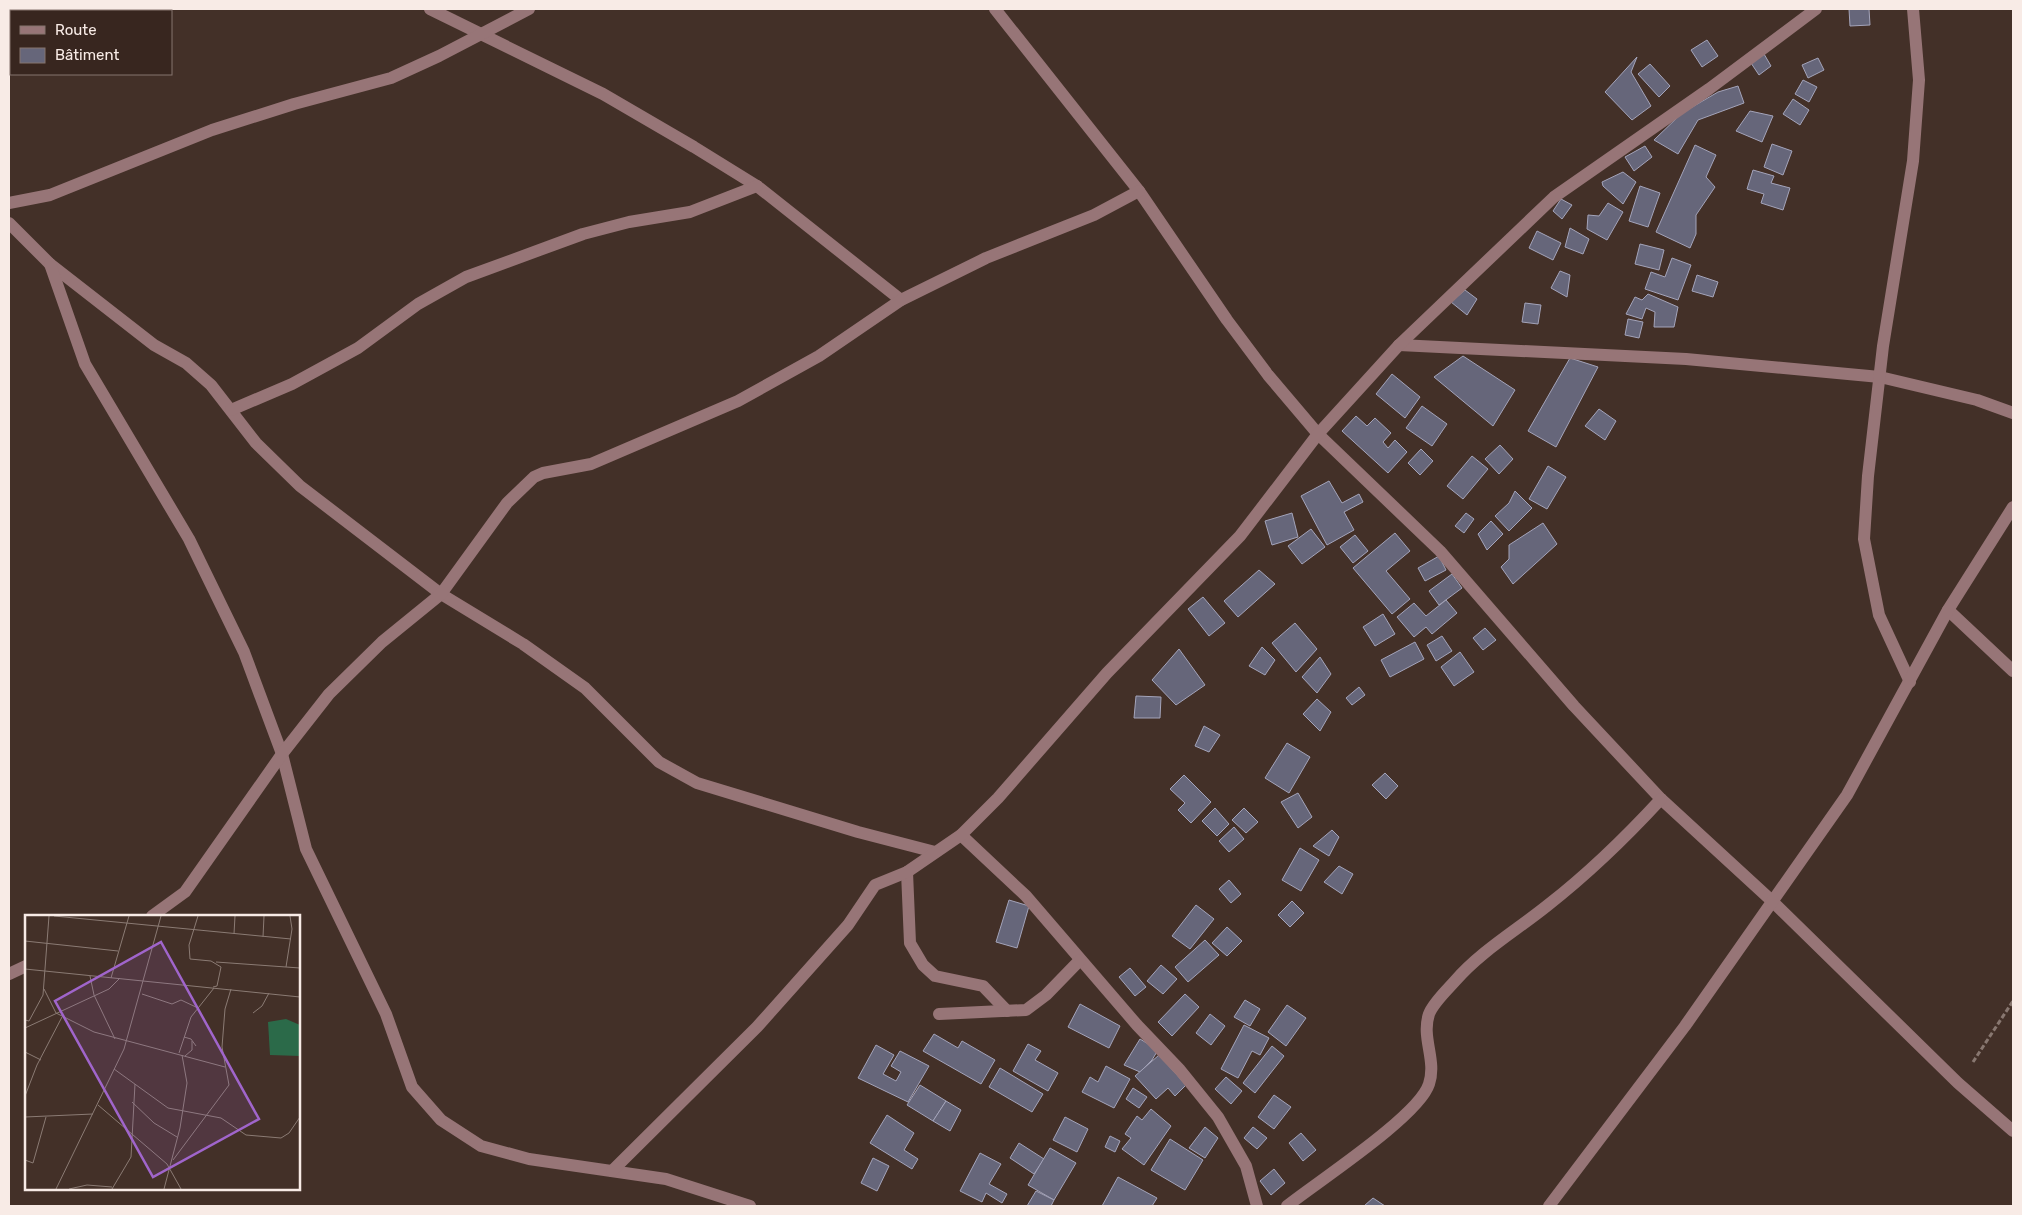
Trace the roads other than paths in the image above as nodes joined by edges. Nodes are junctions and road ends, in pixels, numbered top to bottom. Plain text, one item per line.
1 (430, 9) edge
2 (529, 9) edge
3 (995, 9) edge
4 (1816, 9) edge
5 (1913, 9) edge
6 (480, 34) junction
7 (757, 186) junction
8 (1139, 191) junction
9 (9, 203) edge
10 (9, 223) edge
11 (50, 264) junction
12 (902, 300) junction
13 (1399, 345) junction
14 (1880, 377) junction
15 (231, 410) junction
16 (2013, 413) edge
17 (1318, 434) junction
18 (2013, 507) edge
19 (441, 594) junction
20 (1948, 610) junction
21 (2013, 671) edge
22 (1910, 682) junction
23 (282, 754) junction
24 (1661, 799) junction
25 (961, 835) junction
26 (935, 852) junction
27 (907, 872) junction
28 (1772, 901) junction
29 (153, 915) edge
30 (1080, 960) junction
31 (25, 966) edge
32 (9, 974) edge
33 (1007, 1012) junction
34 (939, 1014) dead end
35 (2013, 1131) edge
36 (612, 1171) junction
37 (750, 1206) edge
38 (1257, 1206) edge
39 (1287, 1206) edge
40 (1549, 1206) edge

1 - 6 street
2 - 6 street
3 - 8 street
4 - 13 street
5 - 14 street
6 - 7 street
6 - 9 street
7 - 12 street
7 - 15 street
8 - 12 street
8 - 17 street
10 - 11 street
11 - 15 street
11 - 23 street
12 - 19 street
13 - 14 street
13 - 17 street
14 - 16 street
14 - 22 street
15 - 19 street
17 - 24 street
17 - 25 street
18 - 20 street
19 - 23 street
19 - 26 street
20 - 21 street
20 - 22 street
22 - 28 street
23 - 29 street
23 - 36 street
24 - 28 street
24 - 39 street
25 - 26 street
25 - 30 street
26 - 27 street
27 - 33 street
27 - 36 street
28 - 35 street
28 - 40 street
30 - 33 street
30 - 38 street
31 - 32 street
33 - 34 street
36 - 37 street

